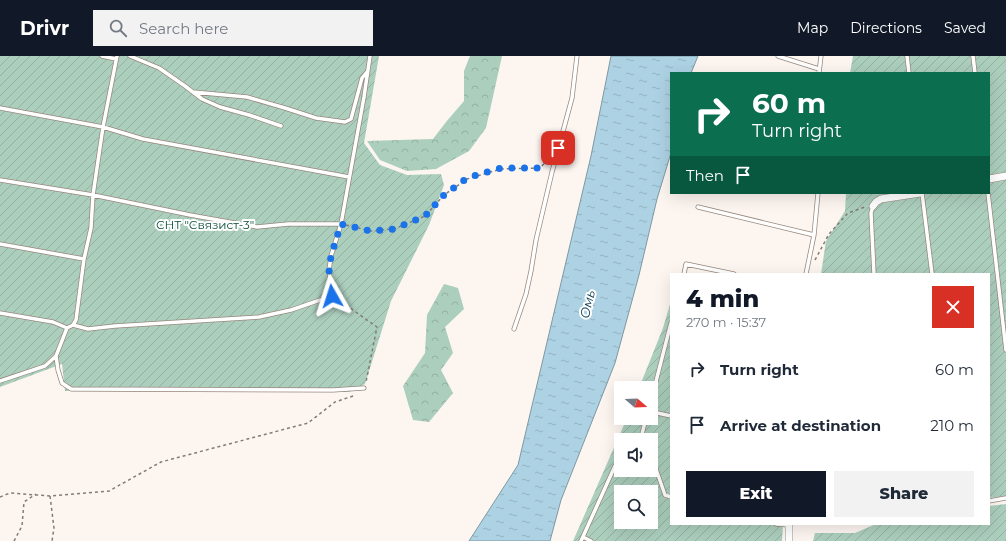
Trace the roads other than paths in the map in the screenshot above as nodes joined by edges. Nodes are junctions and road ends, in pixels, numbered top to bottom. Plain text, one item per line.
1 (102, 56) edge
2 (130, 56) edge
3 (370, 56) edge
4 (578, 56) edge
5 (778, 56) edge
6 (821, 56) edge
7 (907, 56) edge
8 (973, 56) edge
9 (116, 57) edge
10 (368, 70) junction
11 (819, 71) edge
12 (909, 72) edge
13 (975, 72) edge
14 (193, 92) junction
15 (0, 108) edge
16 (281, 126) dead end
17 (103, 127) junction
18 (1006, 176) edge
19 (349, 177) junction
20 (990, 179) edge
21 (0, 180) edge
22 (818, 194) edge
23 (914, 194) edge
24 (921, 194) edge
25 (988, 194) edge
26 (92, 195) junction
27 (873, 206) joint
28 (698, 207) dead end
29 (341, 224) junction
30 (814, 235) junction
31 (0, 244) edge
32 (84, 259) junction
33 (684, 273) edge
34 (729, 273) edge
35 (806, 273) edge
36 (874, 273) edge
37 (932, 273) edge
38 (0, 313) edge
39 (73, 325) junction
40 (67, 328) junction
41 (514, 329) dead end
42 (669, 338) edge
43 (1006, 350) edge
44 (56, 356) junction
45 (1, 380) edge
46 (656, 381) edge
47 (364, 388) road end
48 (658, 414) edge
49 (670, 416) edge
50 (614, 468) edge
51 (658, 476) edge
52 (670, 497) edge
53 (1006, 498) edge
54 (990, 501) edge
55 (789, 525) edge
56 (582, 539) edge
57 (592, 541) edge
58 (789, 541) edge

1 - 9 lane
2 - 14 lane
3 - 10 lane
4 - 41 lane
5 - 11 lane
6 - 11 lane
7 - 12 lane
8 - 13 lane
9 - 17 lane
10 - 14 lane
10 - 19 lane
14 - 16 lane
15 - 17 lane
17 - 19 lane
17 - 26 lane
18 - 20 street
19 - 29 lane
21 - 26 lane
22 - 30 lane
23 - 27 street
24 - 37 lane
25 - 43 lane
26 - 29 lane
26 - 32 lane
27 - 36 lane
28 - 30 lane
29 - 39 lane
30 - 35 lane
31 - 32 lane
32 - 39 lane
33 - 34 lane
38 - 40 lane
39 - 40 lane
40 - 44 lane
42 - 46 lane
44 - 45 lane
44 - 47 lane
48 - 49 lane
50 - 56 lane
51 - 52 lane
53 - 54 lane
55 - 58 street
56 - 57 lane

